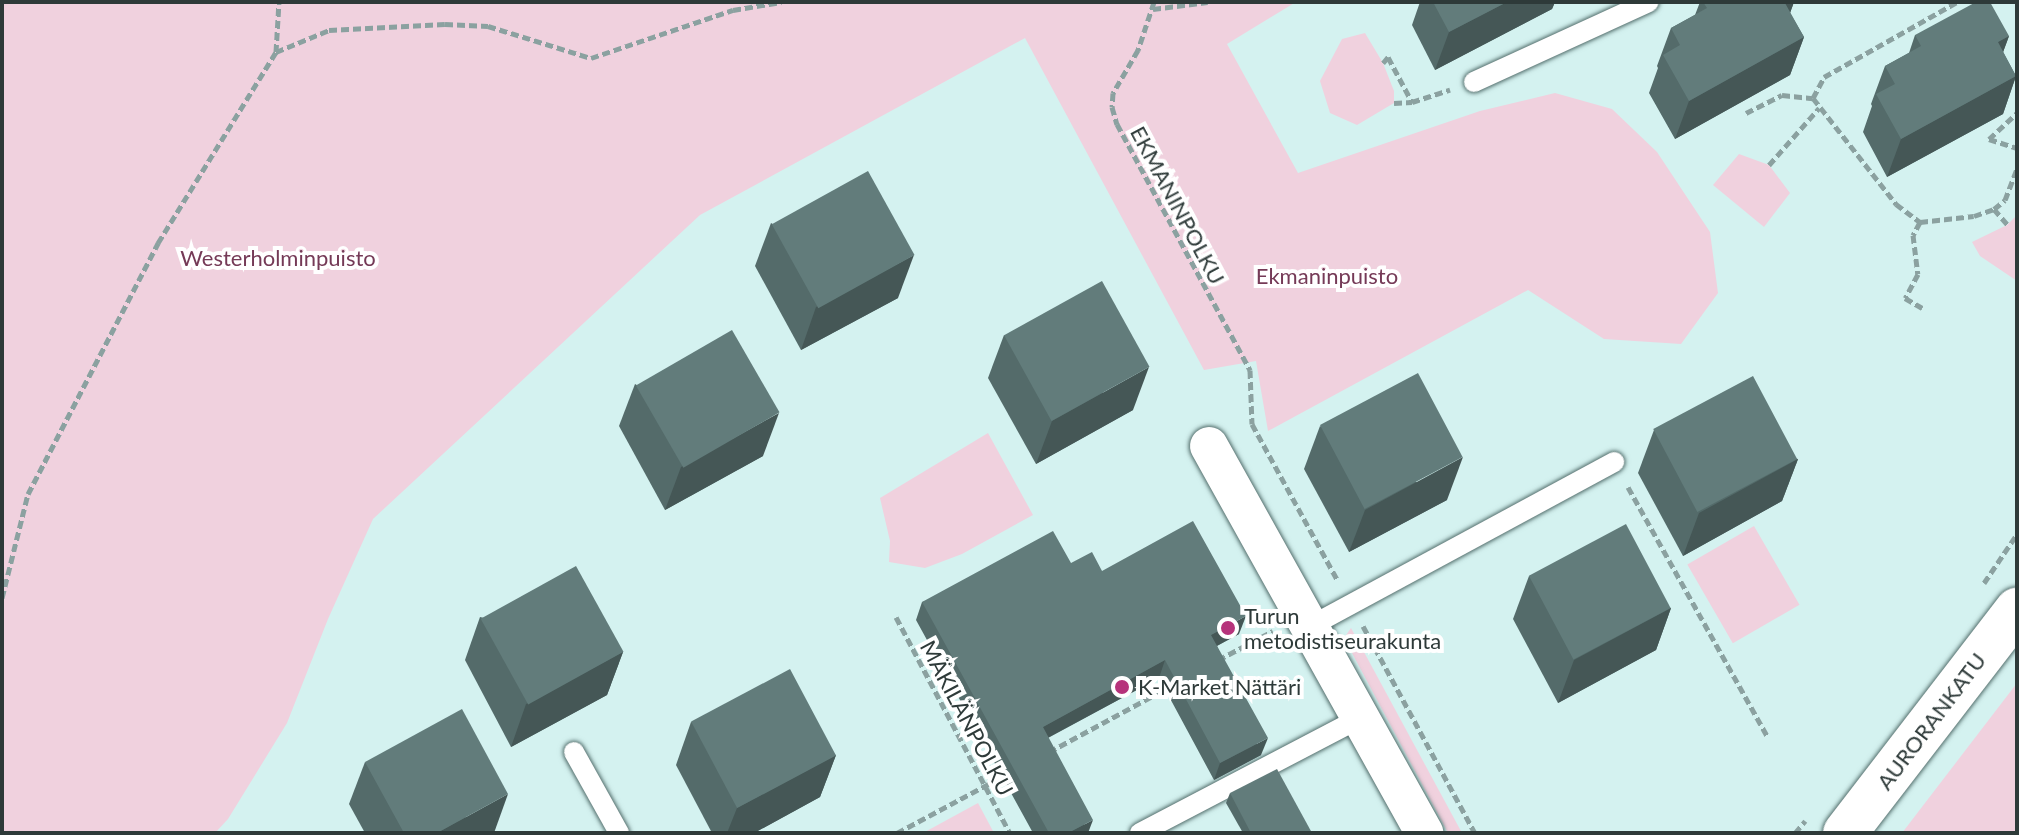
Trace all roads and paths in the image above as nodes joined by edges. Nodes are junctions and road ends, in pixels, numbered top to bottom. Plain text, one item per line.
1 (279, 2) edge
2 (781, 2) edge
3 (1208, 2) edge
4 (1649, 2) edge
5 (1957, 2) edge
6 (1154, 6) edge
7 (276, 52) junction
8 (1383, 63) dead end
9 (1474, 82) joint
10 (1813, 98) junction
11 (1412, 102) junction
12 (1394, 103) dead end
13 (1819, 108) junction
14 (1746, 113) dead end
15 (2017, 113) edge
16 (2017, 148) edge
17 (1769, 165) dead end
18 (2017, 169) edge
19 (1994, 209) junction
20 (1920, 222) junction
21 (2008, 225) dead end
22 (1922, 308) dead end
23 (1252, 424) dead end
24 (1209, 446) dead end
25 (1614, 462) joint
26 (2, 598) edge
27 (2017, 610) edge
28 (896, 617) dead end
29 (1306, 621) junction
30 (1206, 667) edge
31 (1178, 682) edge
32 (1360, 718) junction
33 (1768, 738) dead end
34 (574, 752) dead end
35 (1040, 756) edge
36 (1013, 771) edge
37 (985, 786) junction
38 (619, 833) edge
39 (897, 833) edge
40 (1010, 833) edge
41 (1140, 833) edge
42 (1424, 833) edge
43 (1845, 833) edge

1 - 7 path
2 - 7 path
3 - 6 path
4 - 9 lane
5 - 10 path
6 - 23 path, EKMANINPOLKU
7 - 26 path
8 - 11 path
9 - 11 path
10 - 13 path
10 - 14 path
11 - 12 path
13 - 17 path
13 - 20 path
15 - 16 path
18 - 19 path
19 - 20 path
19 - 21 path
20 - 22 path
24 - 29 street
25 - 29 lane
25 - 33 path
27 - 43 street, AURORANKATU
28 - 37 path, MÄKILÄNPOLKU
29 - 30 path
29 - 32 street
31 - 35 path
32 - 41 lane
32 - 42 street
34 - 38 lane
36 - 37 path
37 - 39 path
37 - 40 path, MÄKILÄNPOLKU

